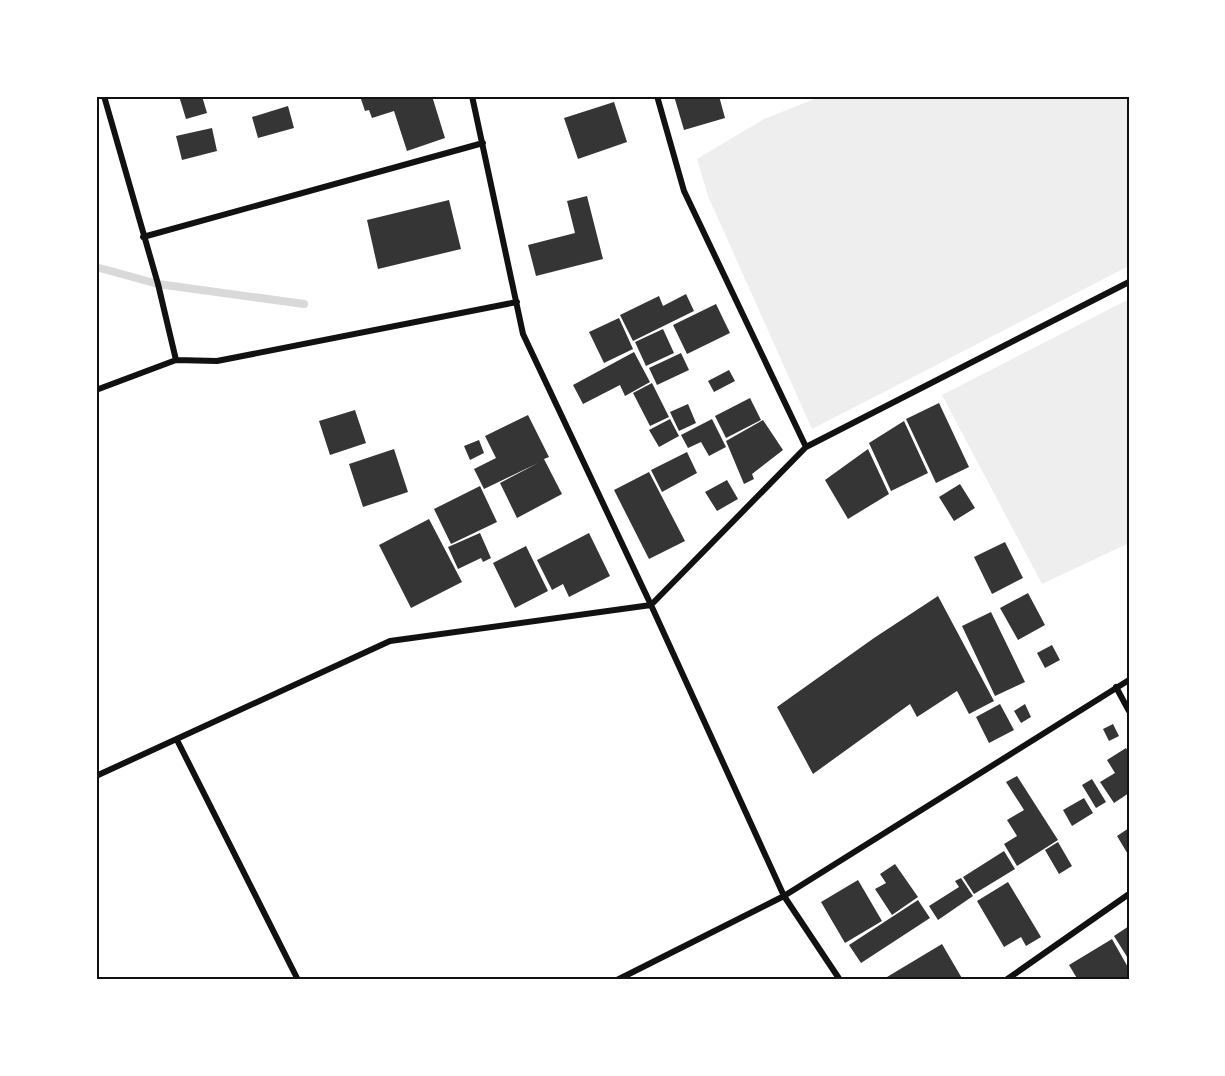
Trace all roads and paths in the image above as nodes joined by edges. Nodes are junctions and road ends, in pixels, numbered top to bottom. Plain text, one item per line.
1 (104, 96) edge
2 (472, 96) edge
3 (657, 96) edge
4 (483, 143) junction
5 (143, 237) junction
6 (1129, 282) edge
7 (517, 302) junction
8 (176, 360) junction
9 (96, 390) edge
10 (806, 447) junction
11 (651, 605) junction
12 (1129, 680) edge
13 (1116, 687) junction
14 (1129, 711) edge
15 (177, 740) junction
16 (96, 776) edge
17 (1129, 894) edge
18 (784, 896) junction
19 (298, 980) edge
20 (617, 980) edge
21 (840, 980) edge
22 (1006, 980) edge

1 - 5 street
2 - 4 street
3 - 10 street
4 - 5 street
4 - 7 street
5 - 8 street
6 - 10 street
7 - 8 street
7 - 11 street
8 - 9 street
10 - 11 street
11 - 15 street
11 - 18 street
12 - 13 street
13 - 14 street
13 - 18 street
15 - 16 street
15 - 19 street
17 - 22 street
18 - 20 street
18 - 21 street

